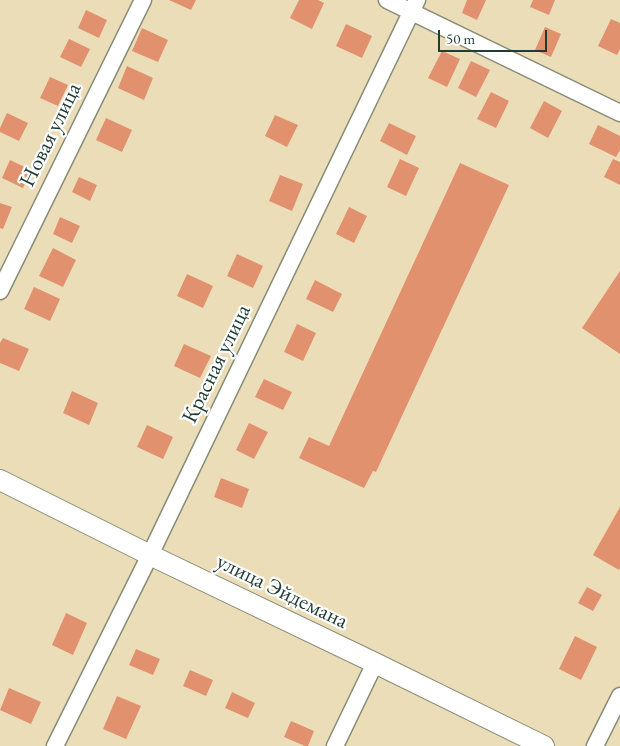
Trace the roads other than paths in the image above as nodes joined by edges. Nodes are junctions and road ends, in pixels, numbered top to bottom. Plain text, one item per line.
1 (143, 0) edge
2 (387, 0) edge
3 (414, 6) edge
4 (620, 113) edge
5 (0, 291) edge
6 (0, 480) edge
7 (150, 555) junction
8 (375, 663) junction
9 (620, 696) edge
10 (55, 746) edge
11 (335, 746) edge
12 (544, 746) edge
13 (595, 746) edge

1 - 5 street, Новая улица
2 - 3 street
3 - 4 street
3 - 7 street, Красная улица
6 - 7 main road, улица Эйдемана
7 - 8 main road, улица Эйдемана
7 - 10 street, Красная улица
8 - 11 street
8 - 12 main road, улица Эйдемана
9 - 13 street

